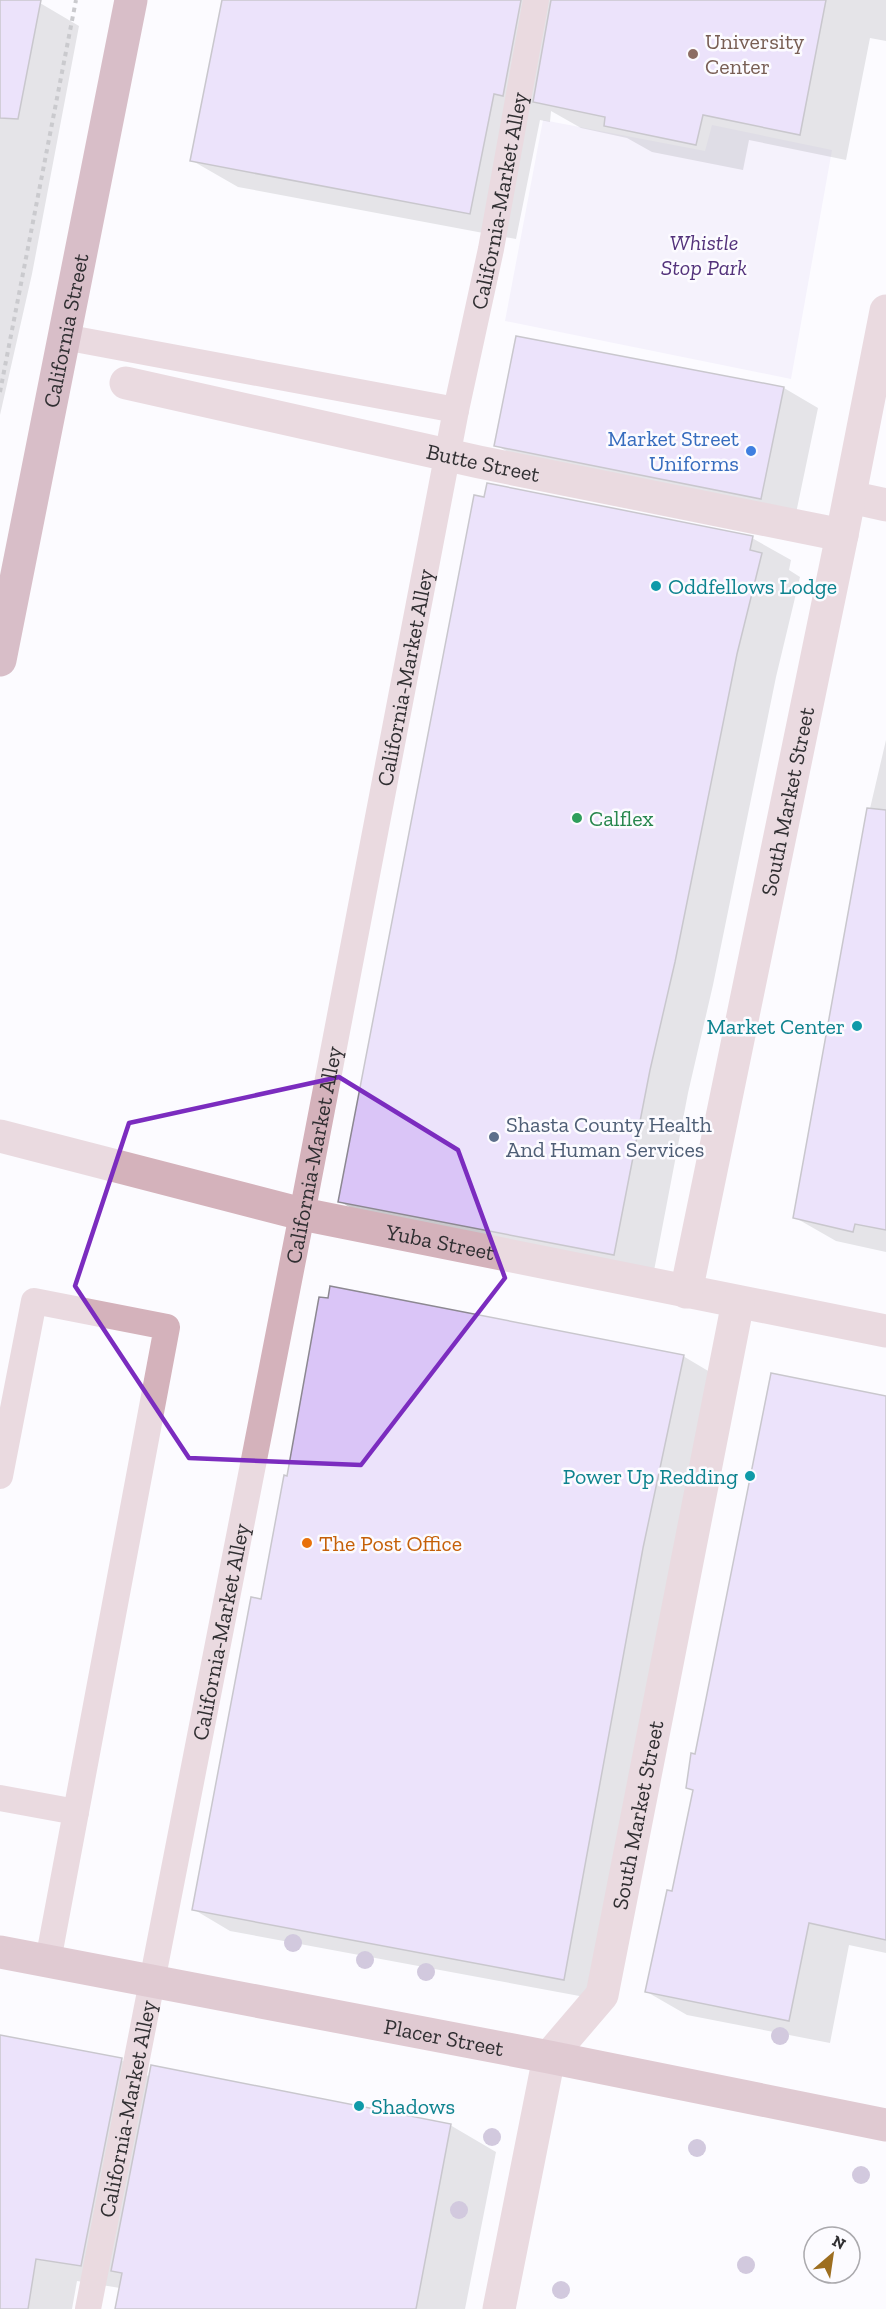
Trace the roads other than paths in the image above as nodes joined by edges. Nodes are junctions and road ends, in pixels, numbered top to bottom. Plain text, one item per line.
1 (131, 0) edge
2 (536, 0) edge
3 (886, 311) edge
4 (64, 337) junction
5 (126, 383) dead end
6 (456, 410) junction
7 (447, 455) junction
8 (850, 497) junction
9 (886, 505) edge
10 (843, 535) junction
11 (0, 660) edge
12 (0, 1136) edge
13 (302, 1214) junction
14 (686, 1292) junction
15 (738, 1302) junction
16 (886, 1331) edge
17 (0, 1476) edge
18 (0, 1798) edge
19 (76, 1812) junction
20 (0, 1952) edge
21 (48, 1961) junction
22 (152, 1982) junction
23 (549, 2057) junction
24 (886, 2125) edge
25 (88, 2309) edge
26 (499, 2309) edge

1 - 4 main road, California Street
2 - 6 lane, California-Market Alley
3 - 8 street, South Market Street
4 - 6 lane
4 - 11 main road, California Street
5 - 7 street, Butte Street
6 - 7 lane, California-Market Alley
7 - 10 street, Butte Street
7 - 13 lane, California-Market Alley
8 - 9 street
8 - 10 street, South Market Street
10 - 14 street, South Market Street
12 - 13 street, Yuba Street
13 - 14 street, Yuba Street
13 - 22 lane, California-Market Alley
14 - 15 street, Yuba Street
15 - 16 street, Yuba Street
15 - 23 street, South Market Street
17 - 19 lane
18 - 19 lane
19 - 21 lane
20 - 21 main road, Placer Street
21 - 22 main road, Placer Street
22 - 23 main road, Placer Street
22 - 25 lane, California-Market Alley
23 - 24 main road, Placer Street
23 - 26 street, South Market Street

